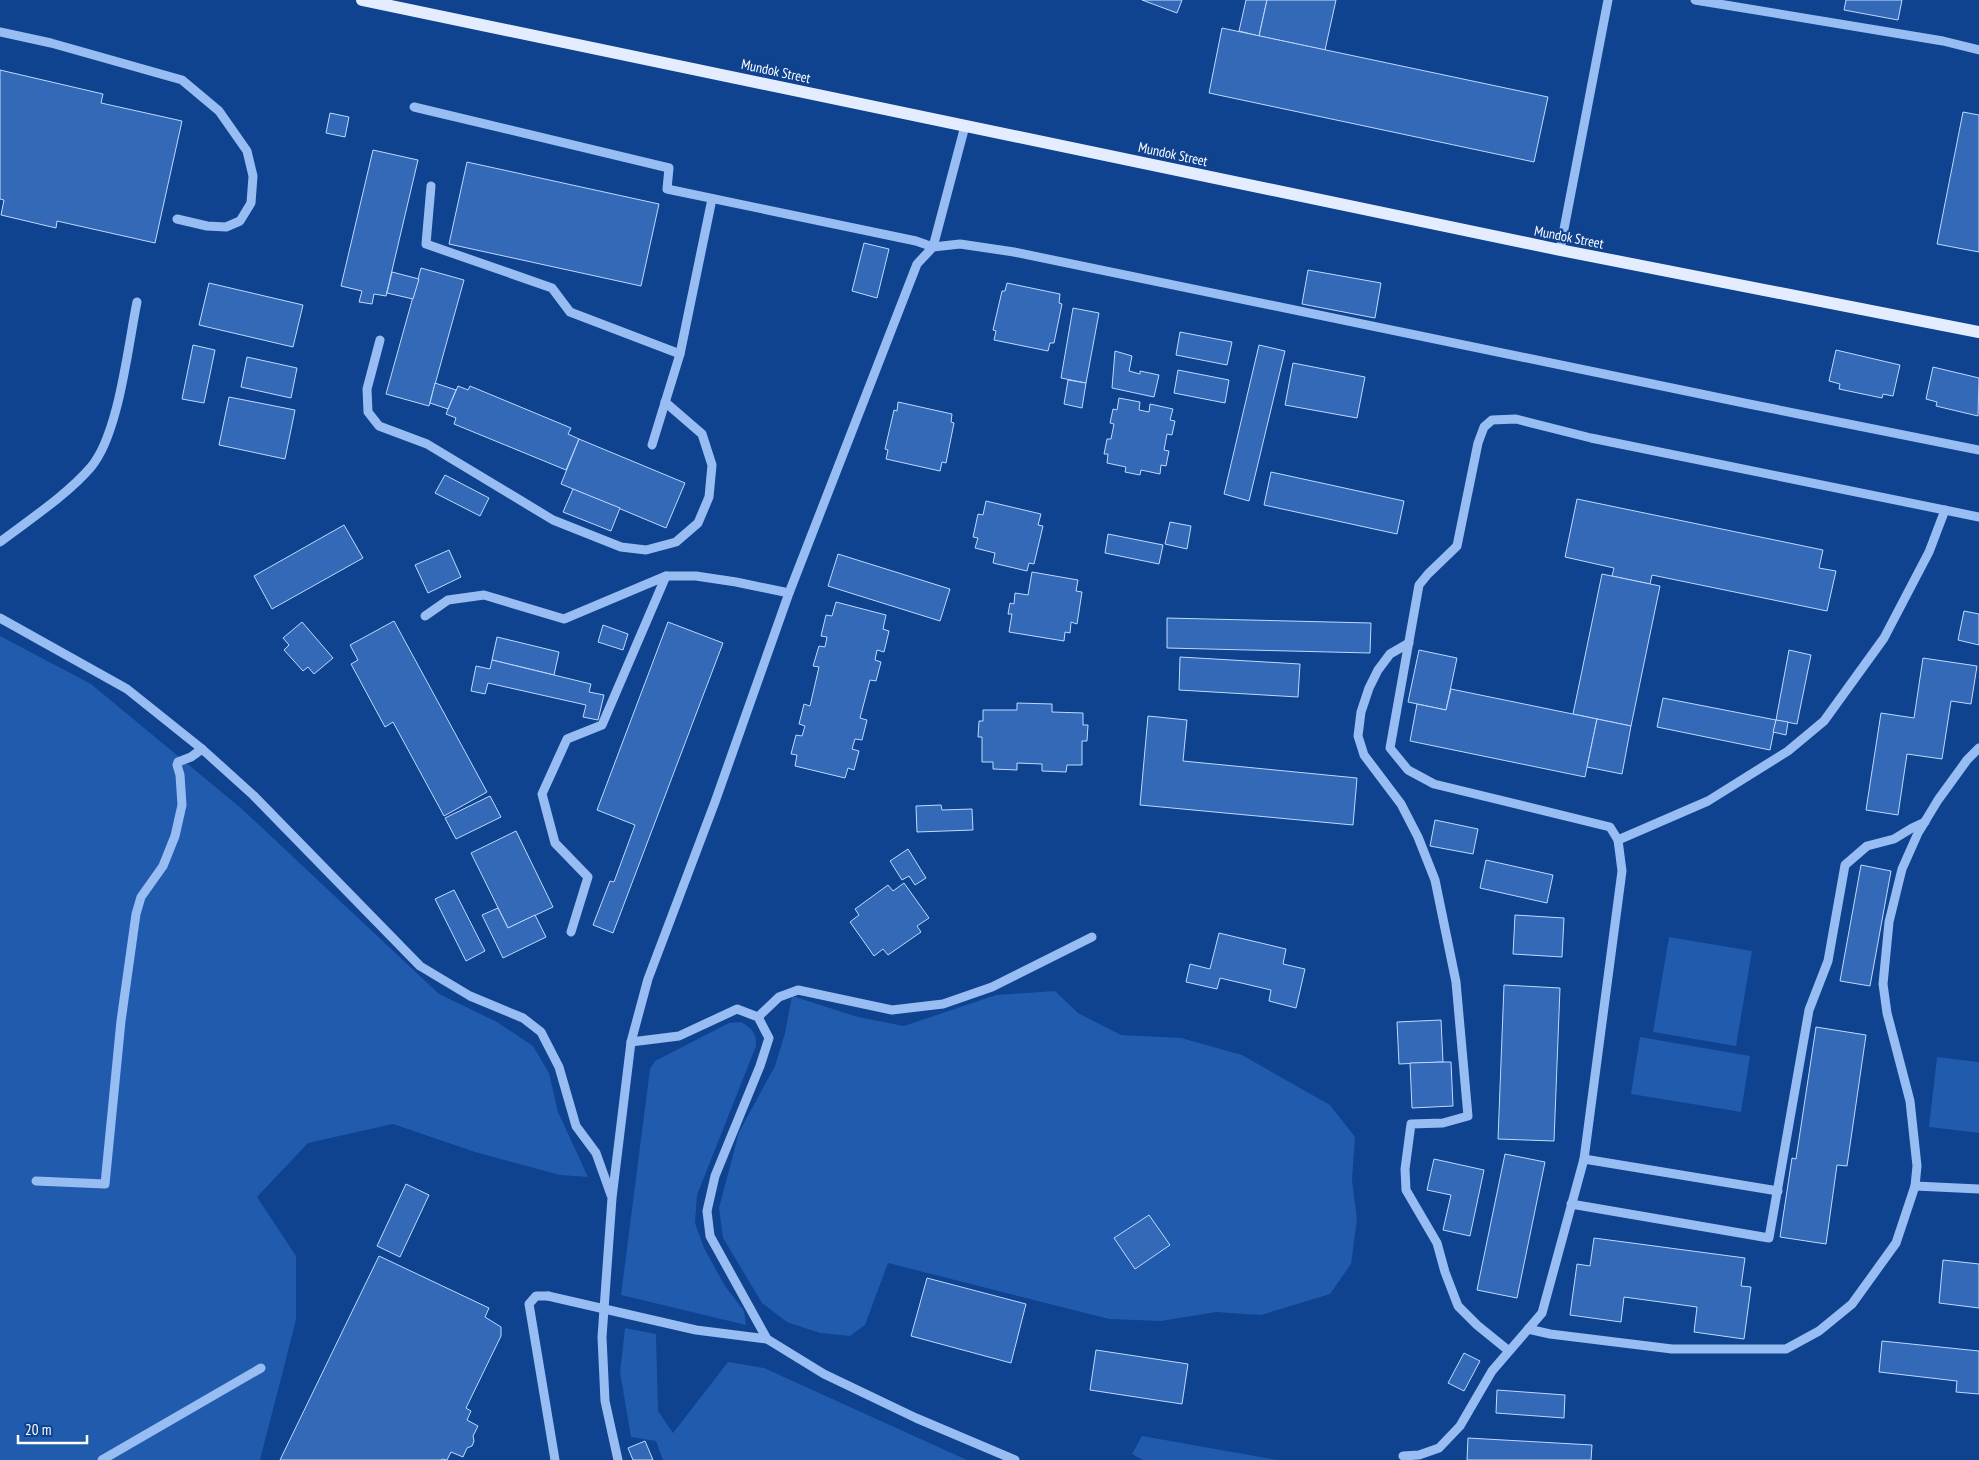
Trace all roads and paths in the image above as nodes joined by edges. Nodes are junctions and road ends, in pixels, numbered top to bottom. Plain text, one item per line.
1 (362, 0) edge
2 (1608, 0) edge
3 (1695, 0) edge
4 (0, 32) edge
5 (1979, 50) edge
6 (414, 107) dead end
7 (965, 126) junction
8 (431, 186) dead end
9 (712, 198) junction
10 (177, 219) dead end
11 (933, 247) junction
12 (1560, 250) junction
13 (137, 302) dead end
14 (1979, 332) edge
15 (380, 340) dead end
16 (680, 354) junction
17 (665, 402) junction
18 (652, 445) dead end
19 (1979, 450) edge
20 (1945, 510) junction
21 (1979, 516) edge
22 (0, 542) edge
23 (666, 576) junction
24 (788, 593) junction
25 (425, 616) dead end
26 (0, 618) edge
27 (1409, 643) junction
28 (1979, 748) edge
29 (202, 749) junction
30 (1925, 822) junction
31 (1618, 840) junction
32 (571, 932) dead end
33 (1092, 938) dead end
34 (758, 1017) junction
35 (631, 1042) junction
36 (1584, 1159) junction
37 (36, 1181) dead end
38 (1915, 1186) junction
39 (1979, 1189) edge
40 (1778, 1191) junction
41 (612, 1198) junction
42 (1572, 1204) junction
43 (1528, 1329) junction
44 (767, 1339) junction
45 (1509, 1351) junction
46 (260, 1368) dead end
47 (1403, 1456) dead end
48 (102, 1460) edge
49 (555, 1460) edge
50 (618, 1460) edge
51 (1015, 1460) edge

1 - 7 main road, Mundok Street
2 - 12 street
3 - 5 street
4 - 10 street
6 - 9 street
7 - 11 street
7 - 12 main road, Mundok Street
8 - 16 street
9 - 11 street
9 - 16 street
11 - 19 street
11 - 24 street
12 - 14 main road, Mundok Street
13 - 22 street
15 - 17 street
16 - 17 street
17 - 18 street
20 - 21 street
20 - 27 street
20 - 31 street
23 - 24 street
23 - 25 street
23 - 32 street
24 - 35 street
26 - 29 street
27 - 31 street
27 - 45 street
28 - 30 street
29 - 37 street
29 - 41 street
30 - 38 street
30 - 40 street
31 - 36 street
33 - 34 street
34 - 35 street
34 - 44 street
35 - 41 street
36 - 40 street
36 - 42 street
38 - 39 street
38 - 43 street
40 - 42 street
41 - 50 street
42 - 43 street
43 - 45 street
44 - 49 street, bridge
44 - 51 street
45 - 47 street
46 - 48 street

